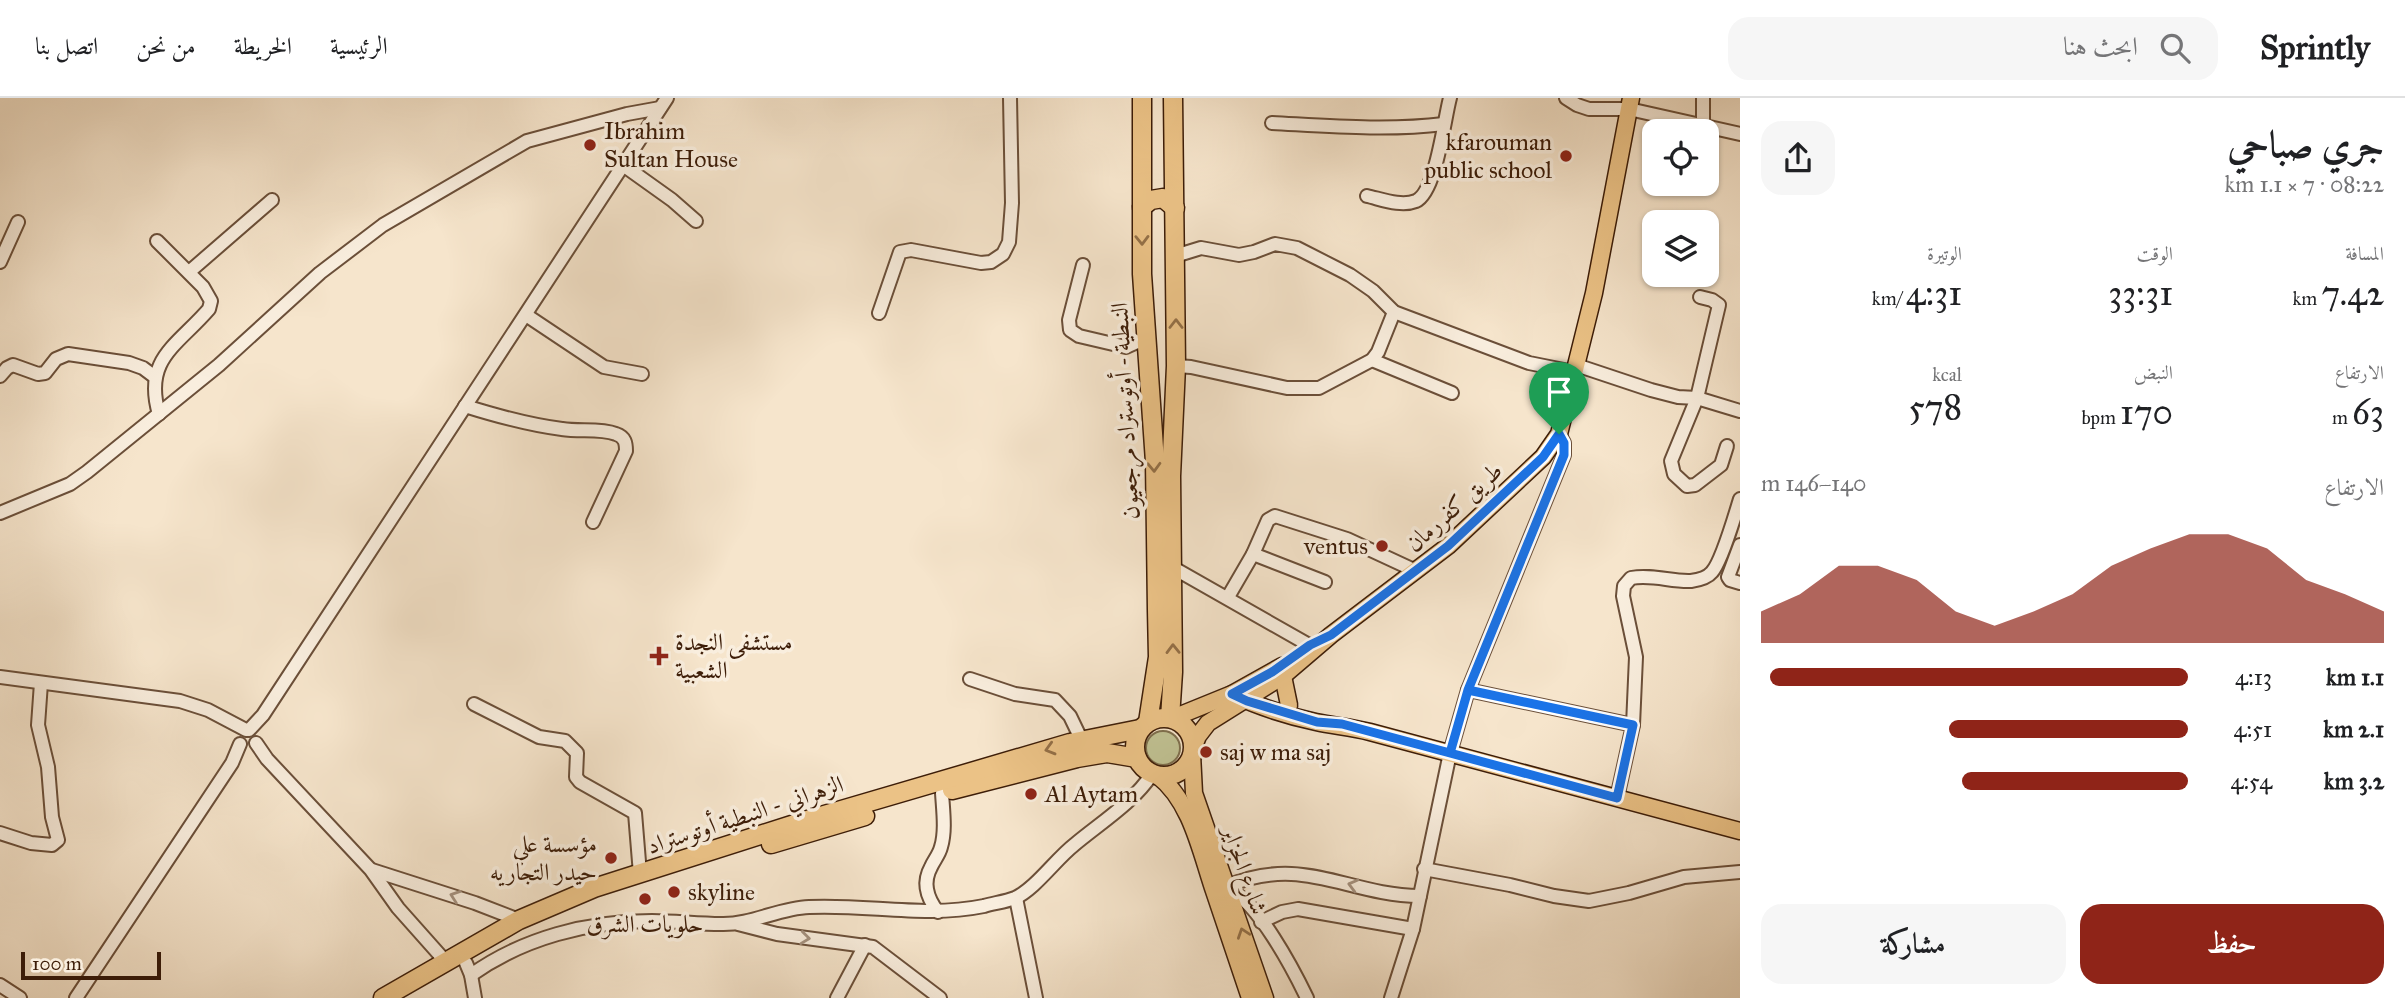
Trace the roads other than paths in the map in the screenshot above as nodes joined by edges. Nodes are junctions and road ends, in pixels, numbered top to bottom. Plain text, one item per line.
1 (1010, 98) edge
2 (1142, 98) edge
3 (1174, 98) edge
4 (1450, 98) edge
5 (1566, 98) edge
6 (1703, 98) edge
7 (664, 103) edge
8 (1630, 104) edge
9 (1678, 119) edge
10 (1703, 119) edge
11 (1272, 124) dead end
12 (1444, 124) junction
13 (1719, 130) edge
14 (1740, 134) edge
15 (1142, 163) junction
16 (1175, 164) junction
17 (624, 165) junction
18 (1367, 196) dead end
19 (272, 200) dead end
20 (1142, 207) junction
21 (1175, 208) junction
22 (696, 221) dead end
23 (18, 222) dead end
24 (157, 241) dead end
25 (1175, 256) junction
26 (0, 262) edge
27 (1083, 265) dead end
28 (189, 272) junction
29 (1700, 297) dead end
30 (1394, 312) junction
31 (879, 313) dead end
32 (526, 315) junction
33 (1146, 338) junction
34 (1372, 360) junction
35 (1176, 366) junction
36 (1575, 369) junction
37 (642, 374) dead end
38 (0, 376) edge
39 (155, 377) junction
40 (1452, 393) dead end
41 (1697, 398) junction
42 (466, 406) junction
43 (1740, 411) edge
44 (159, 414) junction
45 (1559, 434) junction
46 (1727, 446) dead end
47 (1739, 507) edge
48 (0, 513) edge
49 (593, 522) dead end
50 (1740, 545) edge
51 (1253, 554) junction
52 (1170, 566) junction
53 (1416, 571) junction
54 (1325, 582) dead end
55 (1740, 583) edge
56 (1228, 597) junction
57 (1313, 647) junction
58 (1283, 676) junction
59 (0, 677) edge
60 (970, 679) dead end
61 (41, 682) junction
62 (1468, 690) junction
63 (1245, 693) junction
64 (474, 704) dead end
65 (1289, 705) junction
66 (1172, 718) junction
67 (1342, 724) junction
68 (1144, 725) junction
69 (1633, 725) junction
70 (248, 740) junction
71 (1082, 741) junction
72 (1193, 752) junction
73 (1450, 753) junction
74 (1137, 758) junction
75 (1155, 775) junction
76 (942, 793) junction
77 (1617, 798) junction
78 (1740, 831) edge
79 (0, 833) edge
80 (1424, 869) junction
81 (371, 870) junction
82 (1740, 872) edge
83 (640, 874) junction
84 (1228, 888) junction
85 (1420, 896) junction
86 (1016, 898) junction
87 (938, 912) junction
88 (519, 920) junction
89 (1261, 922) junction
90 (738, 924) junction
91 (1413, 929) junction
92 (865, 945) junction
93 (446, 962) junction
94 (469, 969) junction
95 (0, 985) edge
96 (20, 998) edge
97 (76, 998) edge
98 (383, 998) edge
99 (406, 998) edge
100 (475, 998) edge
101 (837, 998) edge
102 (940, 998) edge
103 (1036, 998) edge
104 (1250, 998) edge
105 (1265, 998) edge
106 (1307, 998) edge
107 (1391, 998) edge

1 - 31 street
2 - 15 highway, النبطية - أوتوستراد مرجعيون
3 - 16 highway, النبطية - أوتوستراد مرجعيون
4 - 12 street
5 - 8 street
6 - 10 street
7 - 17 street
7 - 44 street
8 - 9 street
8 - 36 main road, طريق كفررمان
11 - 12 street
12 - 18 street
13 - 14 street
15 - 16 highway
15 - 20 highway, النبطية - أوتوستراد مرجعيون
16 - 21 highway, النبطية - أوتوستراد مرجعيون
17 - 22 street
17 - 32 street
19 - 28 street
20 - 21 highway
20 -> 33 highway, النبطية - أوتوستراد مرجعيون
21 - 25 highway, النبطية - أوتوستراد مرجعيون
23 - 26 street
24 - 28 street
25 - 30 street
35 -> 25 highway, النبطية - أوتوستراد مرجعيون
27 - 33 street
28 - 39 street
29 - 41 street
30 - 34 street
30 - 36 street
32 - 37 street
32 - 42 street
33 -> 68 highway, النبطية - أوتوستراد مرجعيون
34 - 35 street
34 - 40 street
35 - 52 highway, النبطية - أوتوستراد مرجعيون
36 - 41 street
36 - 45 main road, طريق كفررمان
38 - 39 street
39 - 44 street
41 - 43 street
41 - 46 street
42 - 49 street
42 - 70 street
44 - 48 street
45 - 53 main road, طريق كفررمان
45 - 62 street
47 - 69 street
50 - 55 street
51 - 53 street
51 - 54 street
51 - 56 street
52 - 56 street
66 -> 52 highway, النبطية - أوتوستراد مرجعيون
53 - 57 main road, طريق كفررمان
56 - 57 street
57 - 58 main road
57 - 63 main road
58 - 63 main road
58 - 65 main road
59 - 61 street
60 - 71 street
61 - 70 street
61 - 79 street
62 - 69 street
62 - 73 street
63 - 65 main road
63 - 66 main road
63 - 67 main road
63 - 72 main road
64 - 83 street
65 - 67 main road
66 - 68 highway
66 - 72 highway
67 - 73 main road
68 - 71 highway, الزهراني - النبطية أوتوستراد
68 - 74 highway
69 - 77 street
70 - 81 street
70 - 97 street
71 -> 83 highway, الزهراني - النبطية أوتوستراد
72 - 75 highway
72 - 84 main road, شارع الجزاير
73 - 77 main road
73 - 80 street
74 - 75 highway
74 - 76 highway, الزهراني - النبطية أوتوستراد
75 - 86 street
75 - 104 main road, شارع الجزاير
76 - 87 street
76 - 94 highway, الزهراني - النبطية أوتوستراد
77 - 78 main road
80 - 82 street
80 - 85 street
88 -> 81 street
81 - 93 street
83 - 88 highway, الزهراني - النبطية أوتوستراد
85 -> 84 street
84 - 89 street
105 -> 84 main road, شارع الجزاير
85 - 91 street
86 - 87 street
86 - 103 street
87 - 90 street
88 - 93 highway, الزهراني - النبطية أوتوستراد
89 - 91 street
89 - 106 street
90 -> 92 street
90 - 94 street
91 - 107 street
92 - 101 street
92 - 102 street
93 - 98 highway, الزهراني - النبطية أوتوستراد
94 - 99 highway, الزهراني - النبطية أوتوستراد
94 - 100 street
95 - 96 street

